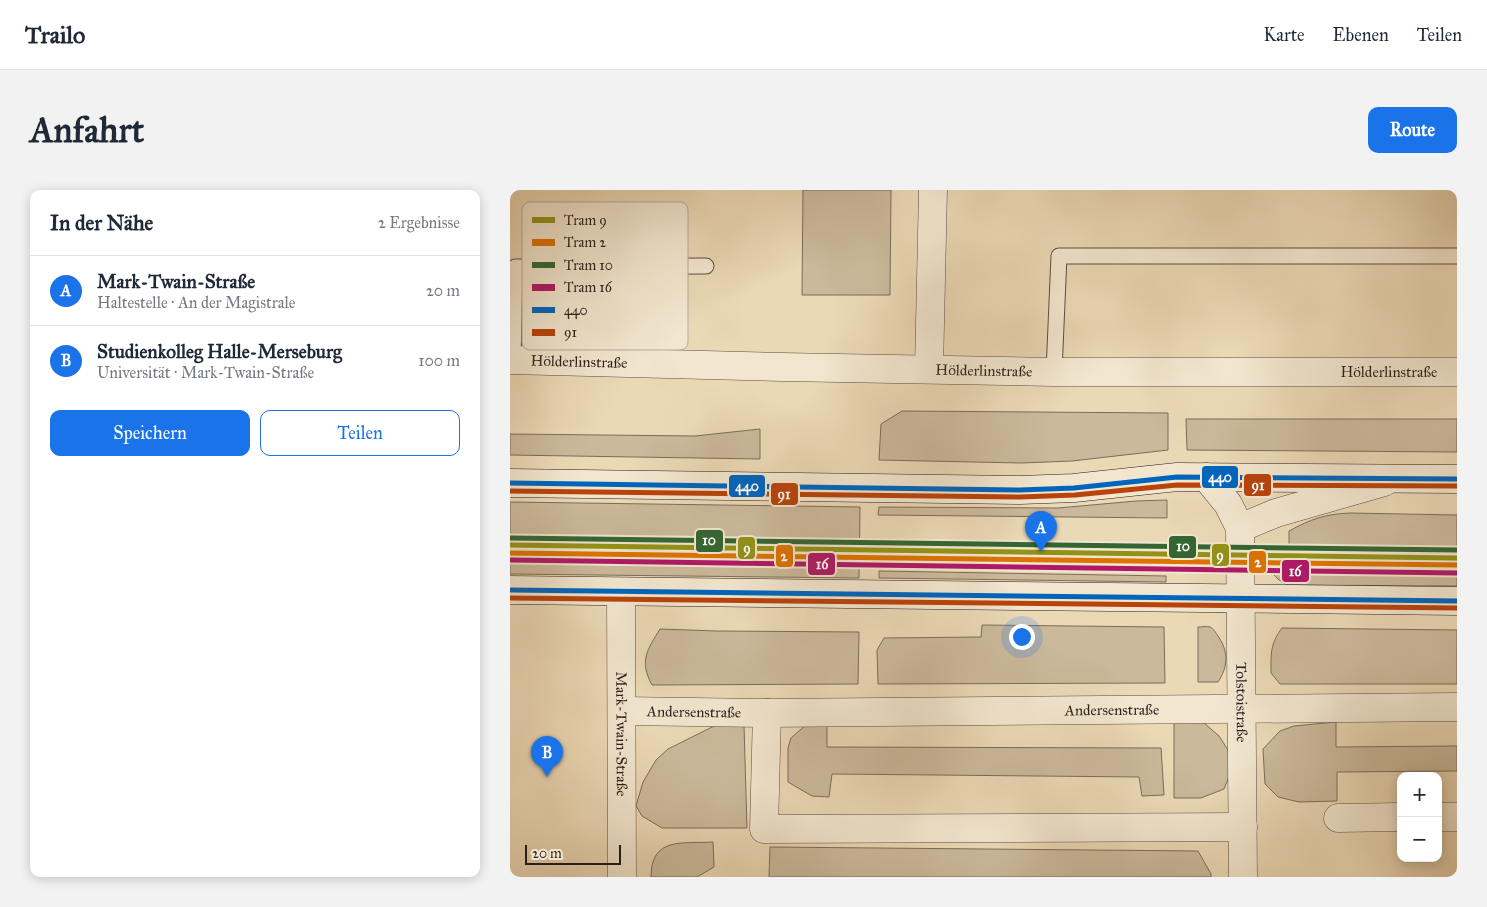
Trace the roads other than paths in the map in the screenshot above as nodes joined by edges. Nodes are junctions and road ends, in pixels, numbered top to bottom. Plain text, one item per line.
1 (933, 190) edge
2 (1457, 256) edge
3 (688, 266) edge
4 (706, 266) dead end
5 (522, 267) edge
6 (512, 360) edge
7 (929, 369) junction
8 (1054, 372) junction
9 (1457, 372) edge
10 (1206, 477) junction
11 (1397, 478) junction
12 (1457, 479) edge
13 (510, 483) edge
14 (1240, 528) junction
15 (510, 590) edge
16 (621, 592) junction
17 (1241, 600) junction
18 (1457, 602) edge
19 (1457, 707) edge
20 (1241, 709) junction
21 (622, 711) junction
22 (767, 713) junction
23 (1397, 817) edge
24 (1442, 817) edge
25 (1457, 817) edge
26 (1338, 818) dead end
27 (1243, 827) junction
28 (622, 877) edge
29 (1243, 877) edge

1 - 7 street
2 - 8 lane
3 - 4 lane
5 - 6 lane
6 - 7 street, Hölderlinstraße
7 - 8 street, Hölderlinstraße
8 - 9 street, Hölderlinstraße
10 - 11 street
10 - 13 street
10 - 14 street
11 - 12 street
11 - 14 street
14 - 17 street, Tolstoistraße
15 - 16 street
16 - 17 street
16 - 21 street, Mark-Twain-Straße
17 - 18 street
17 - 20 street, Tolstoistraße
19 - 20 street, Andersenstraße
20 - 22 street, Andersenstraße
20 - 27 street, Tolstoistraße
21 - 22 street, Andersenstraße
21 - 28 street, Mark-Twain-Straße
22 - 27 street
23 - 26 street
24 - 25 street
27 - 29 street, Tolstoistraße

